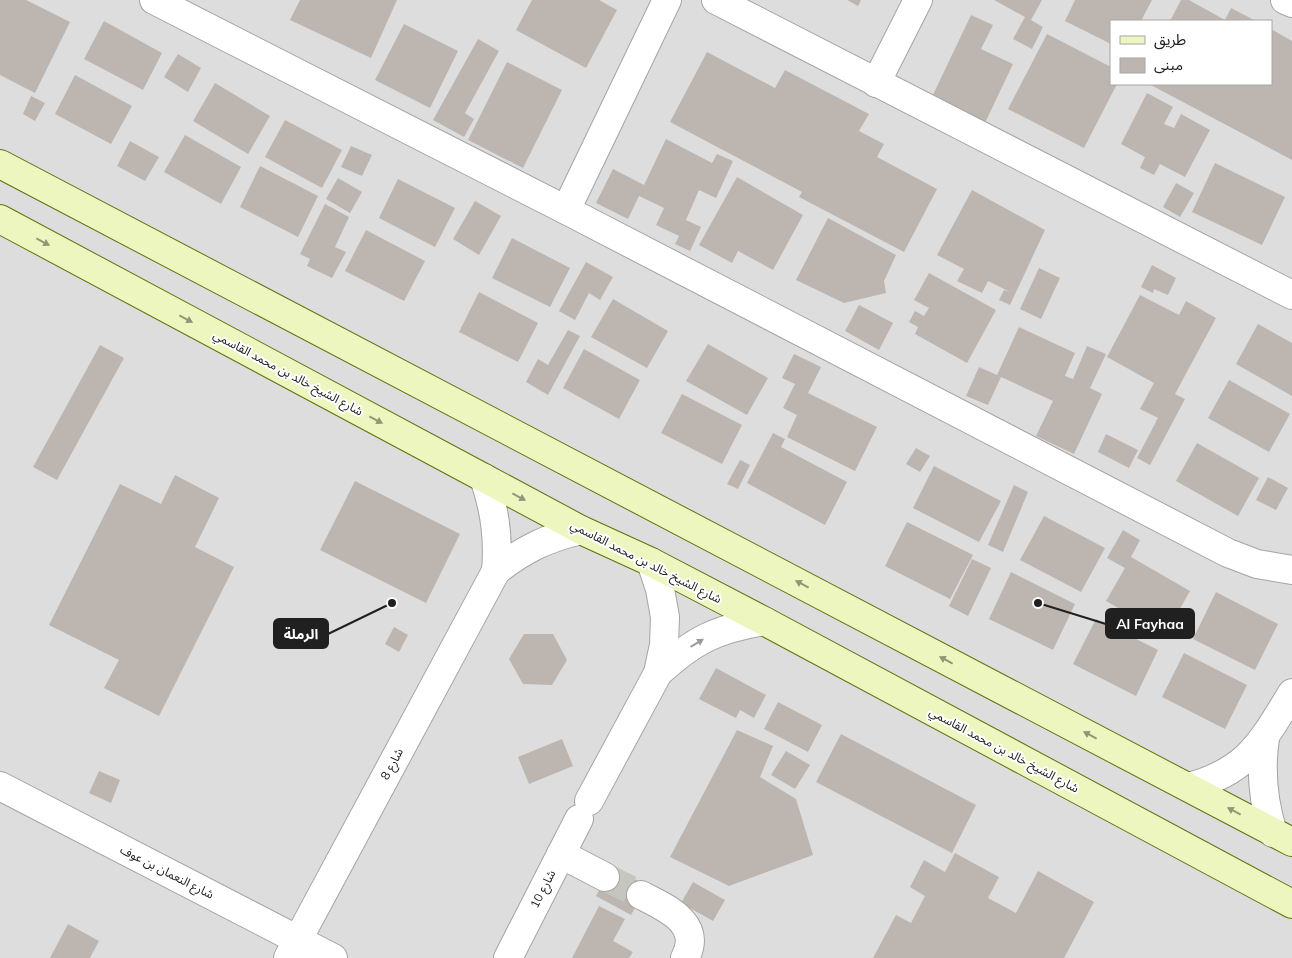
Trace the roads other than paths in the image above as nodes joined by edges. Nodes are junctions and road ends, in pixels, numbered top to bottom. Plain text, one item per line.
1 (154, 0) edge
2 (667, 0) edge
3 (716, 0) edge
4 (918, 0) edge
5 (1285, 0) edge
6 (1292, 3) edge
7 (876, 82) junction
8 (0, 164) edge
9 (566, 210) junction
10 (0, 219) edge
11 (1292, 294) edge
12 (484, 478) junction
13 (582, 530) junction
14 (651, 562) junction
15 (1292, 570) edge
16 (496, 571) junction
17 (764, 621) junction
18 (658, 673) junction
19 (1292, 693) edge
20 (1265, 738) junction
21 (0, 786) edge
22 (1189, 787) junction
23 (1283, 838) edge
24 (561, 854) junction
25 (605, 877) tunnel mouth
26 (641, 896) tunnel mouth
27 (1292, 904) edge
28 (293, 949) edge
29 (334, 958) edge
30 (508, 958) edge
31 (685, 958) edge

1 - 9 street
2 - 9 street
3 - 7 street
4 - 7 street
5 - 6 street
7 - 11 street
22 -> 8 street
9 - 15 street
10 -> 12 street, شارع الشيخ خالد بن محمد القاسمي
12 -> 13 street, شارع الشيخ خالد بن محمد القاسمي
12 - 16 street, شارع 8
13 - 14 street, شارع الشيخ خالد بن محمد القاسمي
13 - 16 street, شارع 8
14 - 17 street, شارع الشيخ خالد بن محمد القاسمي
14 - 18 street, شارع 10
16 - 28 street, شارع 8
18 -> 17 street, شارع 10
17 - 27 street, شارع الشيخ خالد بن محمد القاسمي
18 - 24 street, شارع 10
19 - 20 street
20 - 22 street
20 - 23 street
21 - 28 street, شارع النعمان بن عوف
23 -> 22 street
24 - 25 street
24 - 30 street, شارع 10
26 - 31 street
28 - 29 street, شارع النعمان بن عوف

